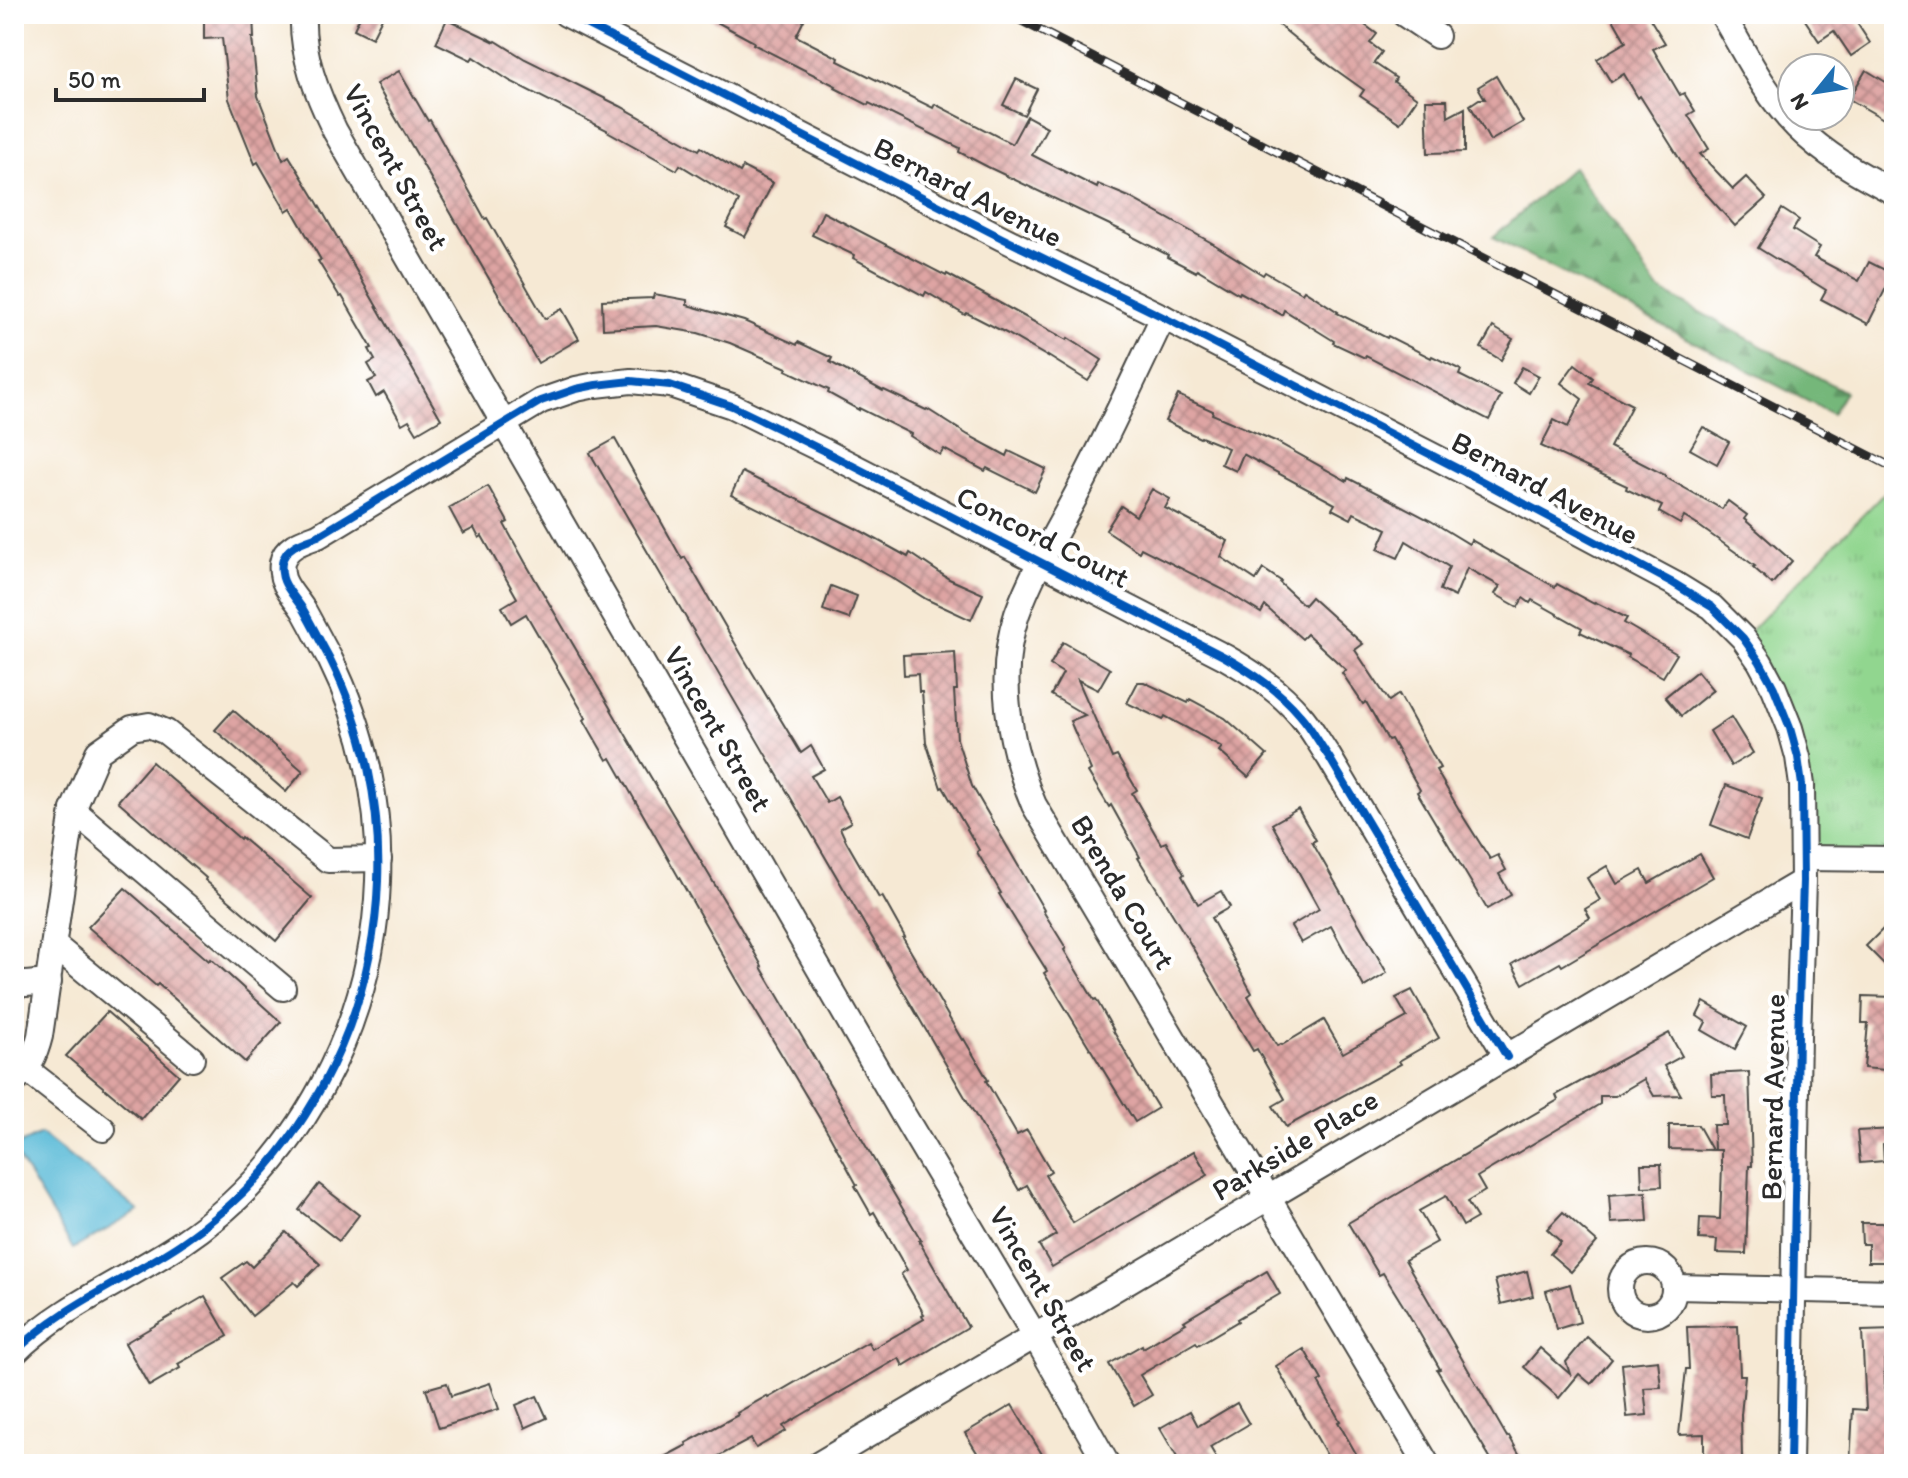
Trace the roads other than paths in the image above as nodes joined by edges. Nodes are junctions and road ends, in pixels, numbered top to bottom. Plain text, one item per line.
1 (303, 14) edge
2 (566, 14) edge
3 (1404, 14) edge
4 (1722, 14) edge
5 (1437, 36) dead end
6 (1894, 192) edge
7 (1163, 317) junction
8 (504, 421) junction
9 (1041, 563) junction
10 (73, 810) junction
11 (379, 859) junction
12 (1894, 859) edge
13 (1803, 870) junction
14 (54, 945) junction
15 (49, 982) junction
16 (14, 985) edge
17 (283, 988) dead end
18 (1507, 1057) junction
19 (192, 1059) dead end
20 (21, 1076) edge
21 (103, 1129) dead end
22 (1269, 1199) junction
23 (1675, 1287) dead end
24 (1793, 1290) junction
25 (1894, 1292) edge
26 (1035, 1336) junction
27 (14, 1353) edge
28 (819, 1464) edge
29 (1107, 1464) edge
30 (1427, 1464) edge
31 (1790, 1464) edge

1 - 8 street, Vincent Street
2 - 7 street, Bernard Avenue
3 - 5 street
4 - 6 street
7 - 9 street, Brenda Court
7 - 13 street, Bernard Avenue
8 - 9 street, Concord Court
8 - 11 street, Concord Court
8 - 26 street, Vincent Street
9 - 18 street, Concord Court
9 - 22 street, Brenda Court
10 - 11 street
10 - 14 street
10 - 17 street
11 - 27 street
12 - 13 street
13 - 18 street, Parkside Place
13 - 24 street, Bernard Avenue
14 - 15 street
14 - 19 street
15 - 16 street
15 - 20 street
18 - 22 street, Parkside Place
20 - 21 street
22 - 26 street, Parkside Place
22 - 30 street, Brenda Court
23 - 24 street
24 - 25 street
24 - 31 street, Bernard Avenue
26 - 28 street, Parkside Place
26 - 29 street, Vincent Street

